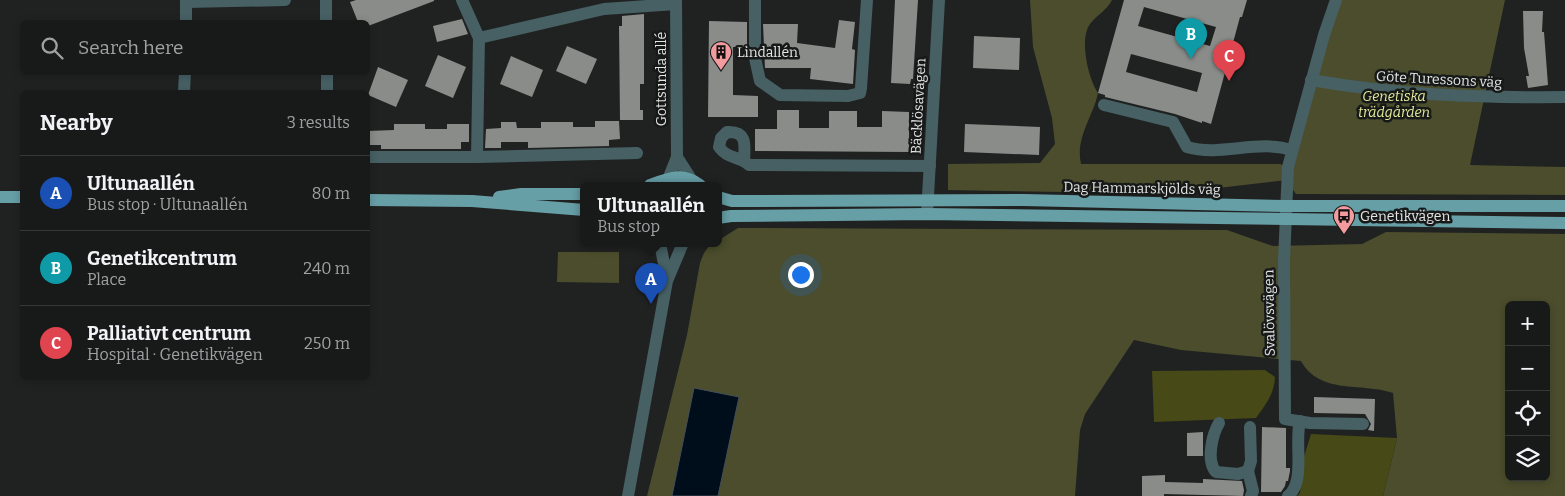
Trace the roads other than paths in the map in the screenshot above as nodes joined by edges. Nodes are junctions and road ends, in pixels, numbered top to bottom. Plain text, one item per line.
1 (285, 0) edge
2 (326, 0) edge
3 (462, 0) edge
4 (755, 0) edge
5 (867, 0) edge
6 (939, 0) edge
7 (1336, 0) edge
8 (186, 1) edge
9 (676, 2) edge
10 (186, 20) edge
11 (326, 20) edge
12 (479, 38) junction
13 (1310, 71) junction
14 (185, 75) edge
15 (327, 75) edge
16 (184, 90) edge
17 (327, 90) edge
18 (1565, 98) edge
19 (1104, 105) dead end
20 (1292, 150) junction
21 (636, 152) dead end
22 (370, 157) edge
23 (477, 157) junction
24 (676, 157) junction
25 (744, 160) dead end
26 (930, 166) junction
27 (664, 181) edge
28 (696, 182) edge
29 (580, 194) edge
30 (0, 198) edge
31 (20, 198) edge
32 (722, 198) edge
33 (370, 200) edge
34 (472, 201) junction
35 (928, 201) junction
36 (1285, 206) junction
37 (1565, 206) edge
38 (580, 210) edge
39 (927, 214) junction
40 (722, 217) edge
41 (1285, 220) junction
42 (1565, 223) edge
43 (661, 247) edge
44 (681, 247) edge
45 (667, 281) junction
46 (1300, 421) junction
47 (1219, 423) dead end
48 (1363, 424) dead end
49 (1250, 427) dead end
50 (1248, 471) junction
51 (1252, 495) edge
52 (628, 496) edge
53 (1288, 496) edge

1 - 8 street
2 - 11 street
3 - 12 street
4 - 5 street
6 - 26 street, Bäcklösavägen
7 - 13 street
8 - 10 street
9 - 12 street
9 - 24 street, Gottsunda allé
12 - 23 street
13 - 18 street, Göte Turessons väg
13 - 20 street
14 - 16 street
15 - 17 street
19 - 20 street
20 - 36 street
21 - 23 street
22 - 23 street
24 - 27 street, Gottsunda allé
24 - 28 street
25 - 26 street
26 - 35 street, Bäcklösavägen
27 - 28 main road
29 - 34 main road
30 - 31 main road
32 - 35 main road, Dag Hammarskjölds väg
33 - 34 main road
34 - 38 main road
35 - 36 main road, Dag Hammarskjölds väg
35 - 39 street, Bäcklösavägen
36 - 37 main road, Dag Hammarskjölds väg
36 - 41 street, Svalövsvägen
39 - 40 main road
39 - 41 main road
41 - 42 main road
41 - 46 street, Svalövsvägen
43 - 45 street
44 - 45 street
45 - 52 street
46 - 48 street
46 - 53 street
47 - 50 street
49 - 50 street
50 - 51 street

